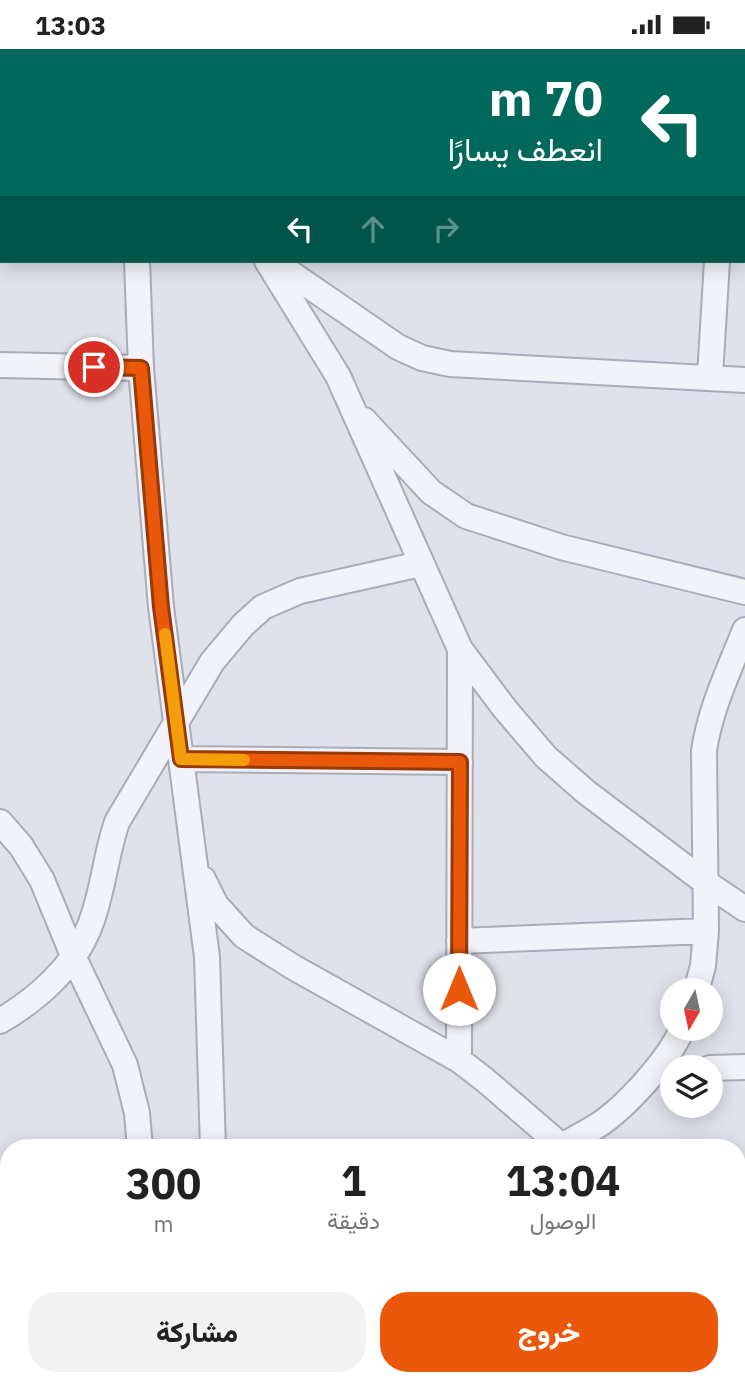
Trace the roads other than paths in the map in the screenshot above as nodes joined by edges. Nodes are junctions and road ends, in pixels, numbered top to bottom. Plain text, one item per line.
1 (137, 263) edge
2 (268, 263) edge
3 (276, 263) edge
4 (717, 263) edge
5 (0, 365) edge
6 (141, 368) junction
7 (710, 376) junction
8 (745, 380) edge
9 (350, 405) junction
10 (420, 564) junction
11 (745, 592) edge
12 (745, 630) edge
13 (460, 649) junction
14 (177, 725) junction
15 (181, 759) junction
16 (460, 762) junction
17 (0, 822) edge
18 (197, 866) junction
19 (705, 882) junction
20 (745, 909) edge
21 (706, 931) junction
22 (459, 941) junction
23 (74, 958) junction
24 (700, 978) edge
25 (0, 1021) edge
26 (458, 1061) junction
27 (745, 1067) edge
28 (723, 1068) edge
29 (660, 1073) edge
30 (138, 1139) edge
31 (213, 1139) edge
32 (552, 1139) edge
33 (575, 1139) edge

1 - 6 street
2 - 9 street
3 - 7 street
4 - 7 street
5 - 6 street
6 - 14 street
7 - 8 street
9 - 10 street
9 - 11 street
10 - 13 street
10 - 14 street
12 - 19 street
13 - 16 street
13 - 19 street
14 - 15 street
14 - 23 street
15 - 16 street
15 - 18 street
16 - 22 street
17 - 23 street
18 - 26 street
18 - 31 street
19 - 20 street
19 - 21 street
21 - 22 street
21 - 24 street
22 - 26 street
23 - 25 street
23 - 30 street
26 - 32 street
27 - 28 street
29 - 33 street

